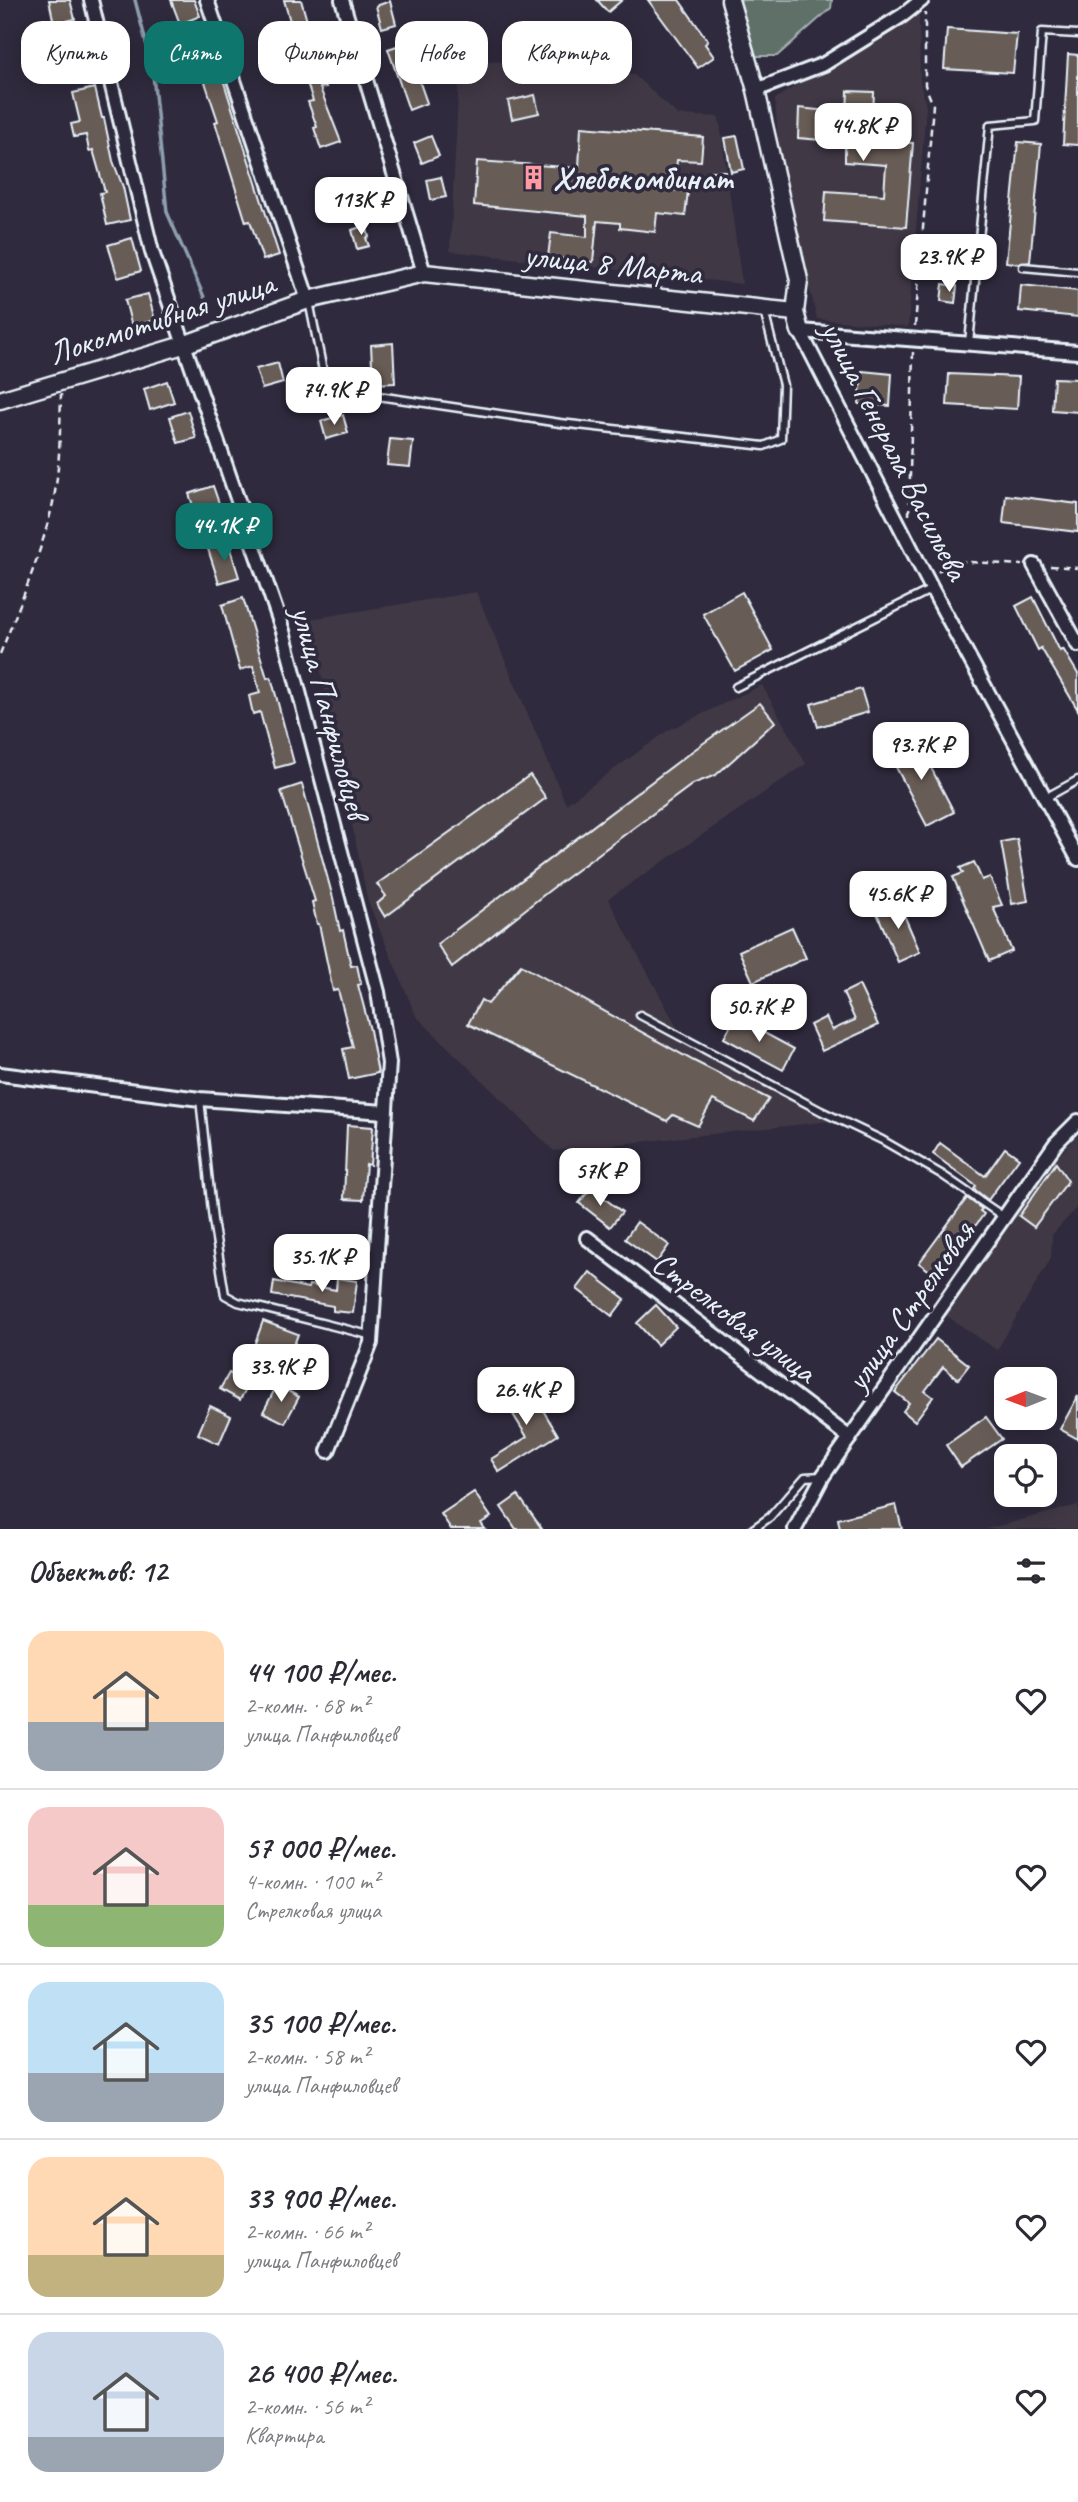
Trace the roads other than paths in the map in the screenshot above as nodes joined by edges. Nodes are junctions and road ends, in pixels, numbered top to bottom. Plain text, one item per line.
1 (91, 0) edge
2 (207, 0) edge
3 (342, 0) edge
4 (730, 0) edge
5 (924, 6) edge
6 (1078, 34) edge
7 (756, 90) junction
8 (1023, 267) dead end
9 (1078, 272) edge
10 (424, 273) junction
11 (308, 300) junction
12 (764, 309) junction
13 (795, 312) junction
14 (800, 331) junction
15 (969, 343) junction
16 (183, 345) junction
17 (1078, 352) edge
18 (0, 400) edge
19 (1034, 565) road end
20 (930, 584) junction
21 (1078, 645) edge
22 (736, 687) dead end
23 (1078, 780) edge
24 (1045, 798) junction
25 (1078, 859) edge
26 (640, 1015) dead end
27 (0, 1074) edge
28 (200, 1099) junction
29 (385, 1112) junction
30 (1078, 1121) edge
31 (1004, 1217) junction
32 (587, 1238) dead end
33 (365, 1334) dead end
34 (850, 1438) junction
35 (328, 1451) dead end
36 (823, 1476) junction
37 (753, 1529) edge
38 (795, 1529) edge

1 - 16 street, улица Панфиловцев
2 - 11 street
3 - 10 street
4 - 7 main road, улица Генерала Васильева
5 - 7 street
6 - 15 lane
7 - 13 main road, улица Генерала Васильева
8 - 9 lane
10 - 11 main road, Локомотивная улица
10 - 12 main road, улица 8 Марта
11 - 12 lane
11 - 16 main road, Локомотивная улица
12 - 13 main road, улица 8 Марта
13 - 14 main road, улица Генерала Васильева
14 - 15 street
14 - 20 street, улица Генерала Васильева
15 - 17 street
16 - 18 main road, Локомотивная улица
16 - 29 street, улица Панфиловцев
19 - 21 street
20 - 22 lane
20 - 24 street, улица Генерала Васильева
23 - 24 lane
24 - 25 street, улица Генерала Васильева
26 - 31 lane
27 - 28 street
28 - 29 street
28 - 33 lane
29 - 35 street, улица Панфиловцев
30 - 31 street, улица Стрелковая
31 - 34 street, улица Стрелковая
32 - 34 street, Стрелковая улица
34 - 36 street, улица Стрелковая
36 - 37 lane
36 - 38 street, улица Стрелковая

